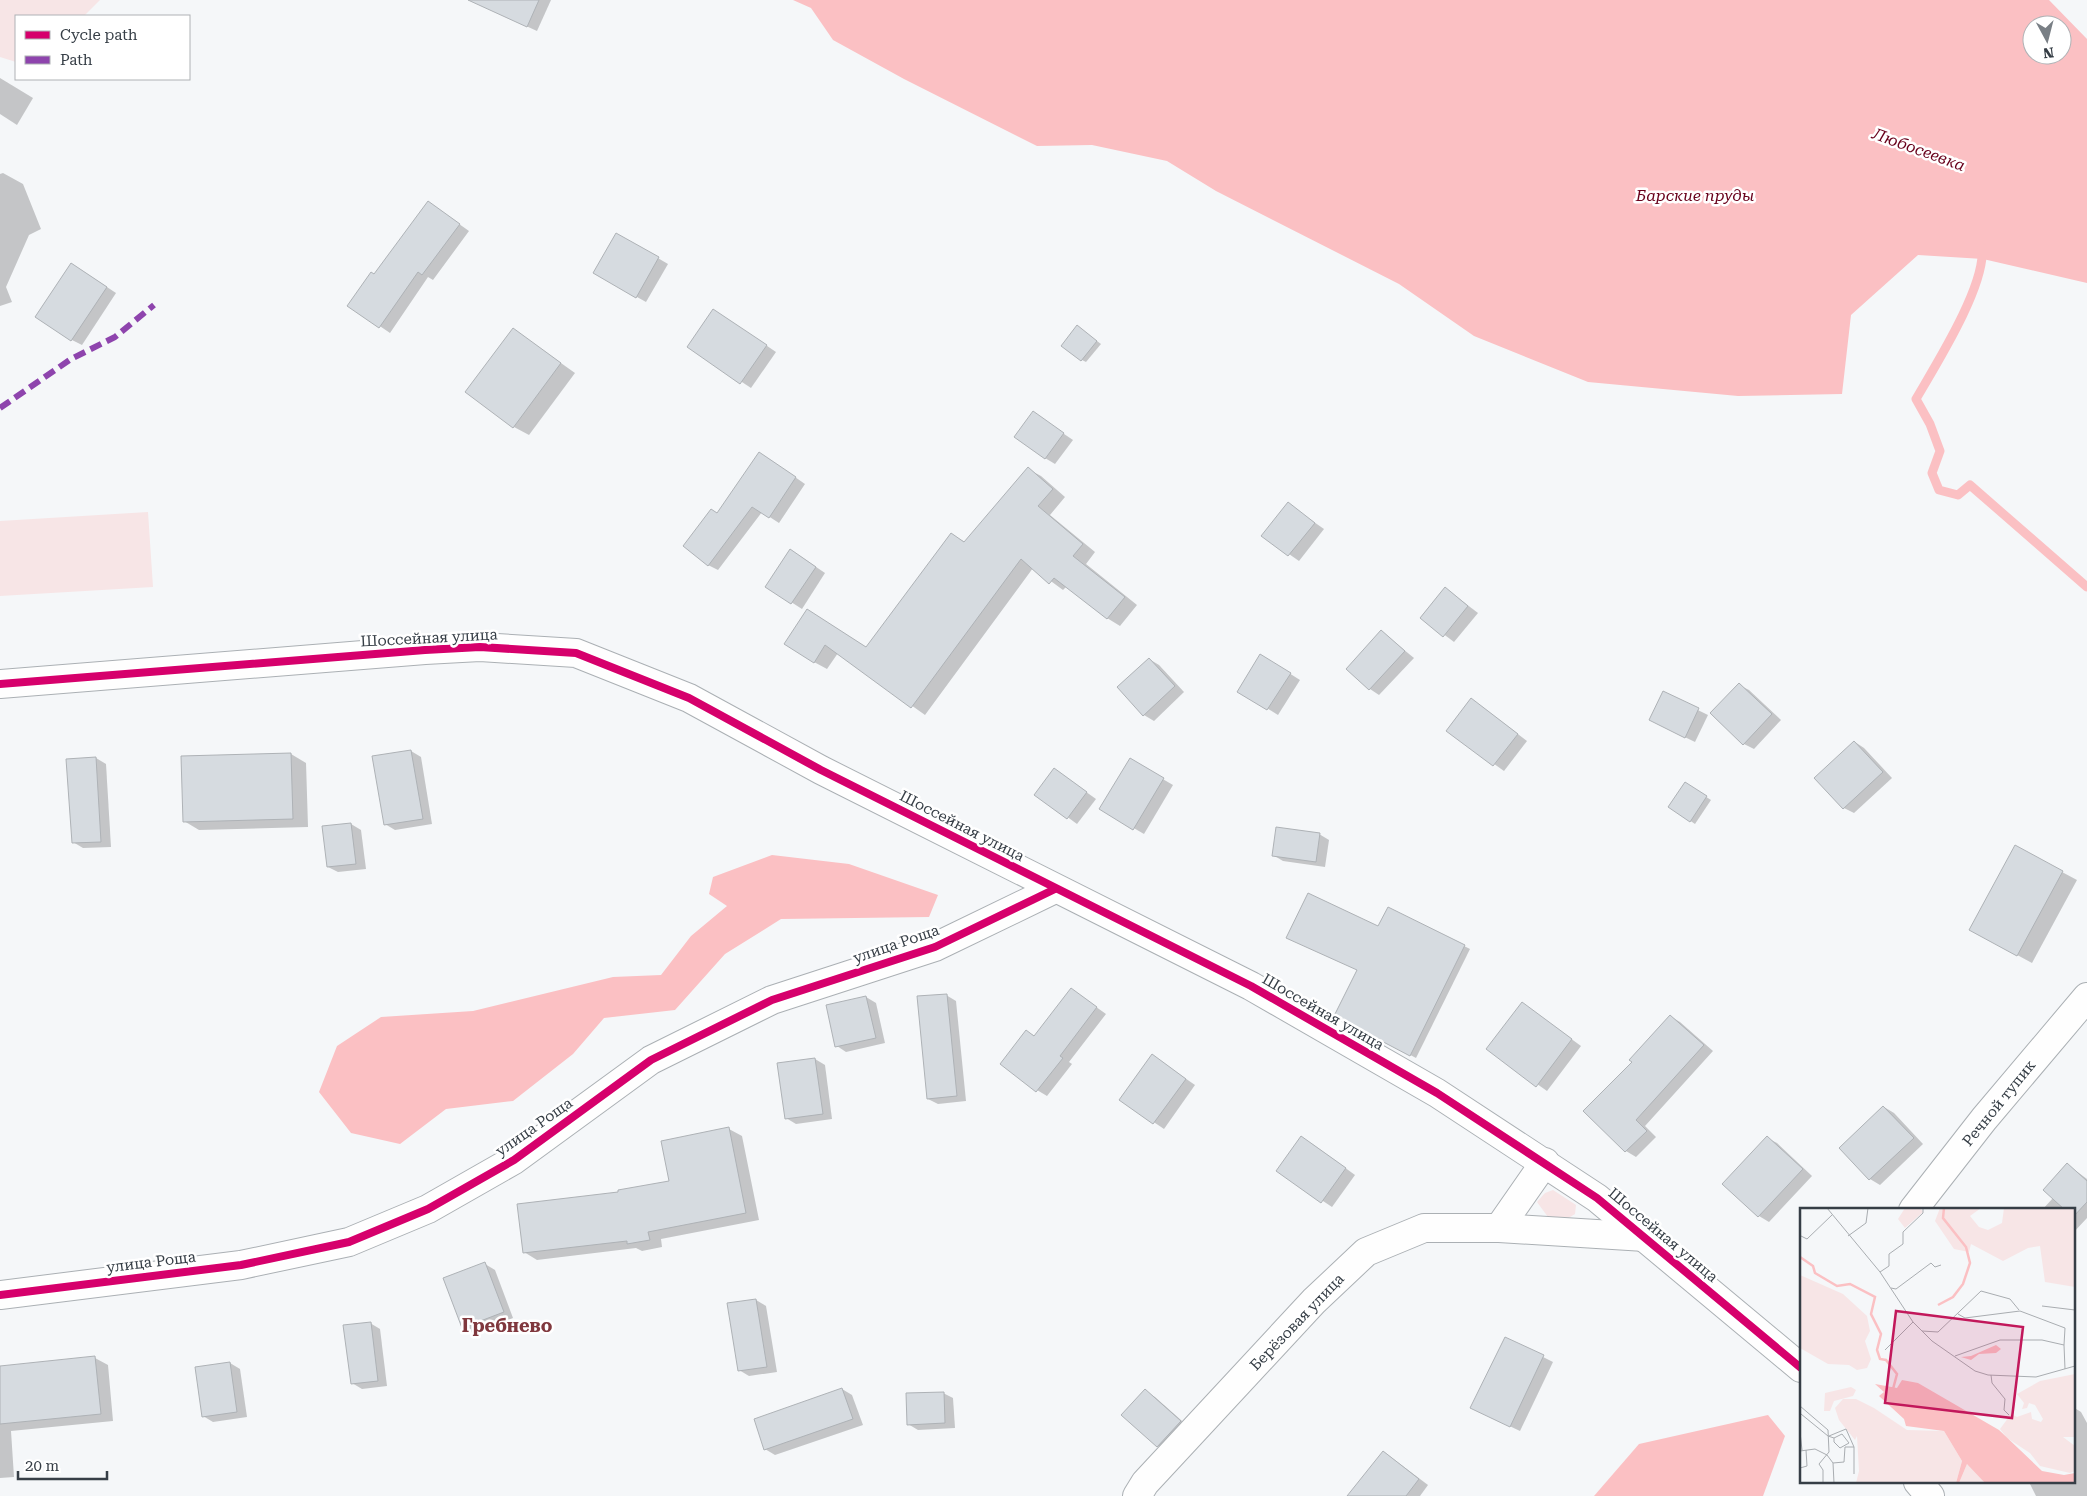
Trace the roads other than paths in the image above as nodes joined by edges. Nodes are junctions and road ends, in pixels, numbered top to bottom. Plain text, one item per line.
1 (0, 684) edge
2 (1055, 889) junction
3 (2087, 997) edge
4 (1546, 1162) junction
5 (1915, 1208) edge
6 (1499, 1228) junction
7 (1645, 1237) junction
8 (0, 1295) edge
9 (1798, 1360) edge
10 (1920, 1484) edge
11 (1136, 1496) edge
12 (1930, 1496) edge

1 - 2 street, Шоссейная улица
2 - 4 street, Шоссейная улица
2 - 8 street, улица Роща
3 - 5 street, Речной тупик
4 - 6 street
4 - 7 street, Шоссейная улица
6 - 7 street, Берёзовая улица
6 - 11 street, Берёзовая улица
7 - 9 street, Шоссейная улица
10 - 12 street

